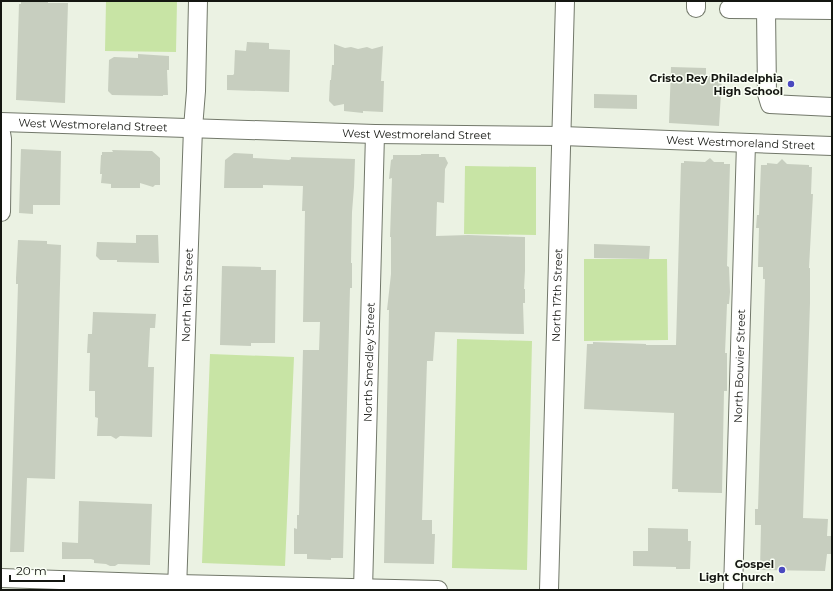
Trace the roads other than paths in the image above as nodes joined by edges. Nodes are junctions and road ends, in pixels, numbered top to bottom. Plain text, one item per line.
1 (198, 1) edge
2 (565, 1) edge
3 (729, 9) dead end
4 (766, 9) junction
5 (832, 10) edge
6 (832, 107) edge
7 (1, 122) edge
8 (193, 128) junction
9 (1, 133) edge
10 (375, 134) junction
11 (562, 136) junction
12 (746, 143) junction
13 (832, 146) edge
14 (1, 212) edge
15 (1, 578) edge
16 (177, 587) edge
17 (363, 589) edge
18 (438, 590) edge
19 (549, 590) edge
20 (733, 590) edge

1 - 8 street, North 16th Street
2 - 11 street, North 17th Street
3 - 4 street
4 - 5 street
4 - 6 street
7 - 8 street, West Westmoreland Street
8 - 10 street, West Westmoreland Street
8 - 16 street, North 16th Street
9 - 14 street
10 - 11 street, West Westmoreland Street
10 - 17 street, North Smedley Street
11 - 12 street, West Westmoreland Street
11 - 19 street, North 17th Street
12 - 13 street, West Westmoreland Street
12 - 20 street, North Bouvier Street
15 - 16 street
16 - 17 street
17 - 18 street

